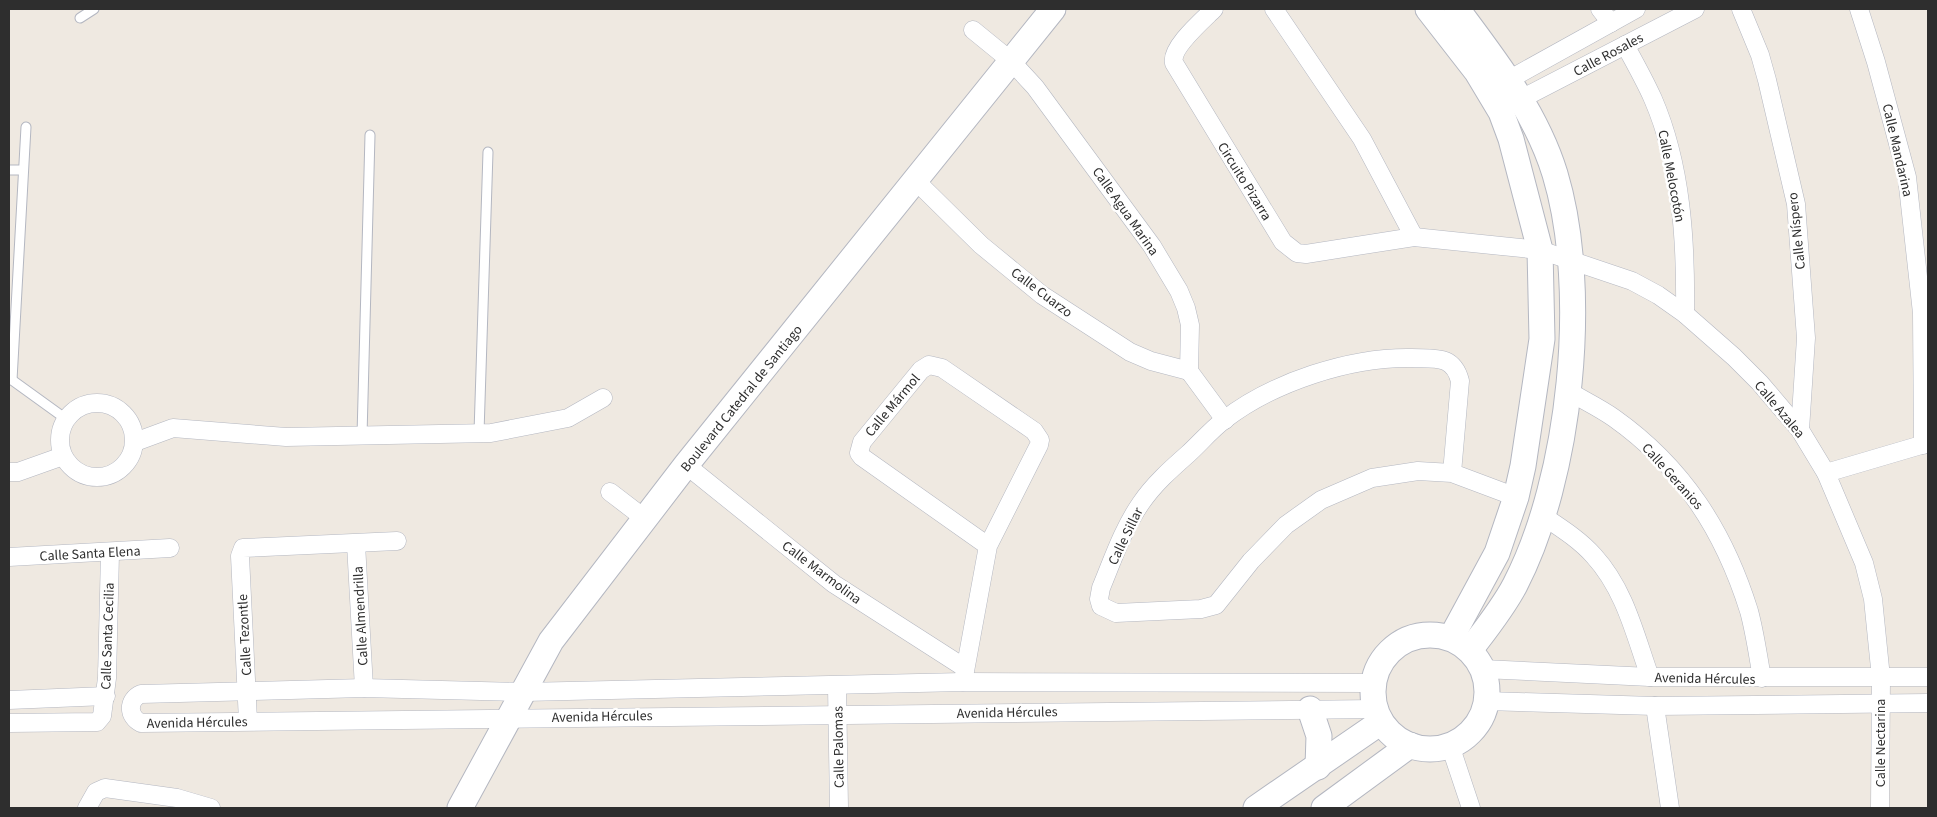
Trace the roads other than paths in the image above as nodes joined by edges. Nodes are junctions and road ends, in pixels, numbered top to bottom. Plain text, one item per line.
1 (94, 9) edge
2 (1053, 9) edge
3 (1214, 9) edge
4 (1274, 9) edge
5 (1428, 9) edge
6 (1457, 9) edge
7 (1600, 9) edge
8 (1636, 9) edge
9 (1695, 9) edge
10 (1741, 9) edge
11 (1859, 9) edge
12 (80, 18) dead end
13 (1611, 23) junction
14 (973, 30) dead end
15 (1625, 45) junction
16 (1011, 61) junction
17 (1516, 89) junction
18 (26, 127) dead end
19 (370, 135) dead end
20 (488, 152) dead end
21 (9, 170) edge
22 (23, 170) junction
23 (916, 181) junction
24 (1414, 237) junction
25 (1540, 250) junction
26 (1571, 260) junction
27 (1685, 314) junction
28 (1189, 371) junction
29 (10, 381) edge
30 (1568, 391) junction
31 (602, 398) dead end
32 (66, 419) junction
33 (1225, 420) junction
34 (1800, 430) junction
35 (478, 433) junction
36 (362, 436) junction
37 (135, 442) junction
38 (1925, 444) edge
39 (63, 456) junction
40 (686, 464) junction
41 (9, 472) edge
42 (1452, 473) junction
43 (1826, 473) junction
44 (610, 492) dead end
45 (1516, 497) junction
46 (1543, 516) junction
47 (644, 518) junction
48 (397, 541) dead end
49 (356, 544) junction
50 (988, 546) junction
51 (170, 548) dead end
52 (110, 553) junction
53 (9, 557) edge
54 (1468, 652) junction
55 (964, 675) junction
56 (1650, 677) junction
57 (1928, 677) edge
58 (1762, 678) junction
59 (1881, 678) junction
60 (1373, 683) junction
61 (837, 686) junction
62 (364, 688) junction
63 (247, 691) junction
64 (524, 692) junction
65 (106, 696) junction
66 (9, 700) edge
67 (1486, 701) junction
68 (1928, 703) edge
69 (1655, 706) junction
70 (1880, 706) junction
71 (1310, 709) junction
72 (838, 714) junction
73 (1378, 715) junction
74 (510, 718) junction
75 (248, 722) junction
76 (9, 723) edge
77 (1410, 745) junction
78 (1450, 745) junction
79 (1318, 767) junction
80 (1333, 806) edge
81 (87, 808) edge
82 (210, 808) edge
83 (460, 808) edge
84 (839, 808) edge
85 (1256, 808) edge
86 (1471, 808) edge
87 (1670, 808) edge
88 (1880, 808) edge

1 - 12 lane
2 - 16 street, Boulevard Catedral de Santiago
3 - 24 street, Circuito Pizarra
4 - 24 street
5 - 25 street
6 - 17 street
7 - 13 street
8 - 13 street, Calle Rosales
9 - 15 street, Calle Rosales
10 - 34 street, Calle Níspero
11 - 38 street, Calle Mandarina
13 - 17 street, Calle Rosales
14 - 16 street, Calle Agua Marina
15 - 17 street, Calle Rosales
15 - 27 street, Calle Melocotón
16 - 23 street, Boulevard Catedral de Santiago
16 - 28 street, Calle Agua Marina
17 - 26 street
18 - 22 lane
19 - 36 lane
20 - 35 lane
21 - 22 lane
22 - 29 lane
23 - 28 street, Calle Cuarzo
23 - 40 street, Boulevard Catedral de Santiago
24 - 25 street, Circuito Pizarra
25 - 26 street, Calle Azalea
25 - 45 street
26 - 27 street, Calle Azalea
26 - 30 street
27 - 34 street, Calle Azalea
28 - 33 street
29 - 32 lane
30 - 46 street
30 - 58 street, Calle Geranios
31 - 35 street
32 - 37 street
32 - 39 street
33 - 42 street, Calle Sillar
33 - 42 street, Calle Sillar
34 - 43 street, Calle Azalea
35 - 36 street
36 - 37 street
37 - 39 street
38 - 43 street
39 - 41 street
40 - 47 street, Boulevard Catedral de Santiago
40 - 55 street, Calle Marmolina
42 - 45 street, Calle Sillar
43 - 59 street, Calle Azalea
44 - 47 street
45 - 54 street
46 - 54 street
46 - 56 street
47 - 64 street, Boulevard Catedral de Santiago
48 - 49 street
49 - 62 street, Calle Almendrilla
49 - 63 street, Calle Tezontle
50 - 50 street, Calle Mármol
50 - 55 street, Calle Mármol
51 - 52 street, Calle Santa Elena
52 - 53 street, Calle Santa Elena
52 - 65 street, Calle Santa Cecilia
54 - 56 street, Avenida Hércules
54 - 60 street
54 - 67 street
55 - 60 street, Avenida Hércules
55 - 61 street, Avenida Hércules
56 - 58 street, Avenida Hércules
57 - 59 street, Avenida Hércules
58 - 59 street, Avenida Hércules
59 - 70 street, Calle Nectarina
60 - 73 street
61 - 64 street, Avenida Hércules
61 - 72 street, Calle Palomas
62 - 63 street, Avenida Hércules
62 - 64 street, Avenida Hércules
63 - 75 street, Calle Tezontle
63 - 75 street, Avenida Hércules
64 - 74 street, Boulevard Catedral de Santiago
65 - 66 street
65 - 76 street, Calle Santa Cecilia
67 - 69 street, Avenida Hércules
67 - 78 street
68 - 70 street, Avenida Hércules
69 - 70 street, Avenida Hércules
69 - 87 street
70 - 88 street, Calle Nectarina
71 - 72 street, Avenida Hércules
71 - 73 street, Avenida Hércules
71 - 79 street
72 - 74 street, Avenida Hércules
72 - 84 street, Calle Palomas
73 - 77 street
73 - 79 street
74 - 75 street, Avenida Hércules
74 - 83 street, Boulevard Catedral de Santiago
77 - 78 street
77 - 80 street
78 - 86 street
79 - 85 street
81 - 82 street

